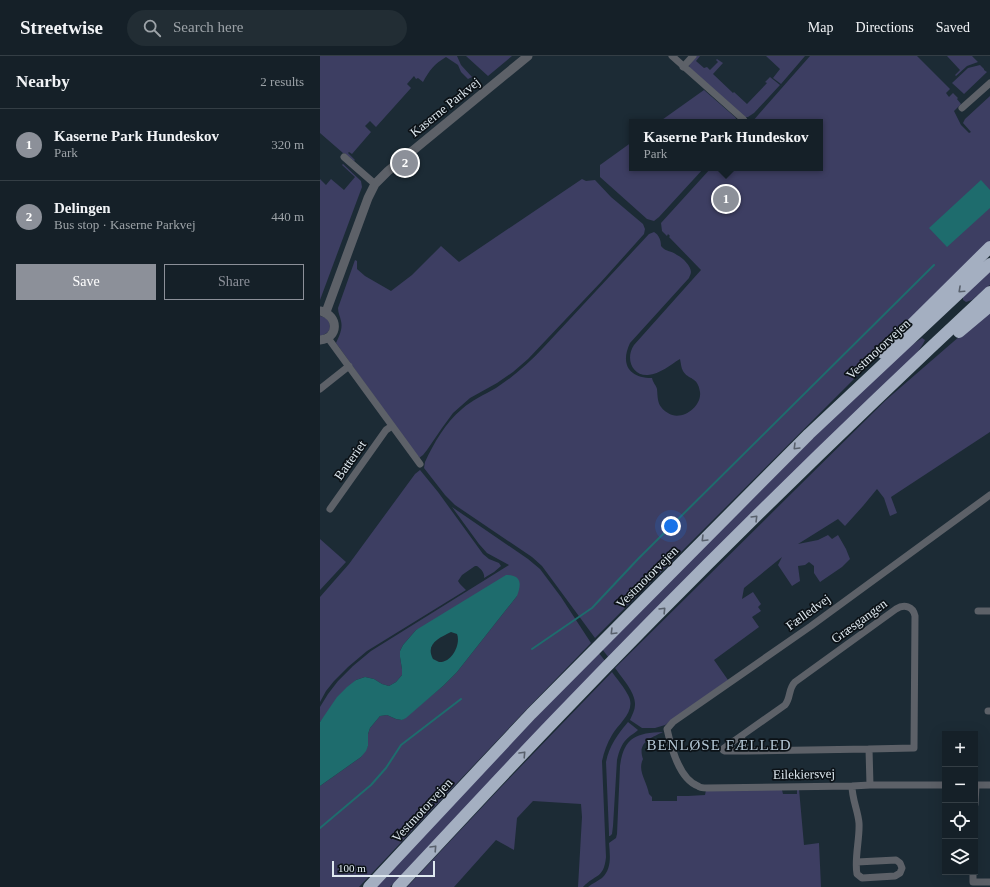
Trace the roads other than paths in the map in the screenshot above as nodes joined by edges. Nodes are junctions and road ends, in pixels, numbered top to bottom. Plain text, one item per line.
1 (528, 56) edge
2 (672, 56) edge
3 (693, 56) edge
4 (684, 67) junction
5 (990, 83) edge
6 (962, 108) dead end
7 (743, 119) edge
8 (344, 157) dead end
9 (375, 184) junction
10 (990, 246) edge
11 (990, 264) edge
12 (990, 292) edge
13 (990, 306) edge
14 (323, 312) edge
15 (324, 339) edge
16 (349, 366) junction
17 (894, 381) junction
18 (320, 389) edge
19 (392, 426) junction
20 (808, 434) junction
21 (420, 464) dead end
22 (990, 496) edge
23 (330, 509) dead end
24 (990, 610) edge
25 (978, 611) dead end
26 (742, 736) junction
27 (869, 749) junction
28 (746, 751) junction
29 (677, 760) joint
30 (870, 784) junction
31 (942, 784) edge
32 (978, 785) edge
33 (990, 785) edge
34 (852, 786) junction
35 (857, 862) junction
36 (973, 875) edge
37 (990, 882) edge
38 (369, 887) edge
39 (398, 887) edge

1 - 9 street, Kaserne Parkvej
2 - 4 street
3 - 4 street
4 - 7 street
5 - 6 street
8 - 9 street
9 - 14 street, Kaserne Parkvej
10 - 20 highway
11 -> 20 highway, Vestmotorvejen
12 - 17 highway
13 - 17 highway
14 - 15 street
15 - 16 street
16 - 18 street
16 - 19 street
39 -> 17 highway
19 - 21 street
19 - 23 street, Batteriet
20 -> 38 highway, Vestmotorvejen
22 - 29 street, Fælledvej
24 - 25 street
26 - 27 street, Græsgangen
26 - 28 street
26 - 28 street, Græsgangen
27 - 28 street, Græsgangen
27 - 30 street
29 - 34 street, Eilekiersvej
30 - 31 street, Eilekiersvej
30 - 34 street, Eilekiersvej
32 - 33 street
34 - 35 street
35 - 35 street
36 - 37 street

